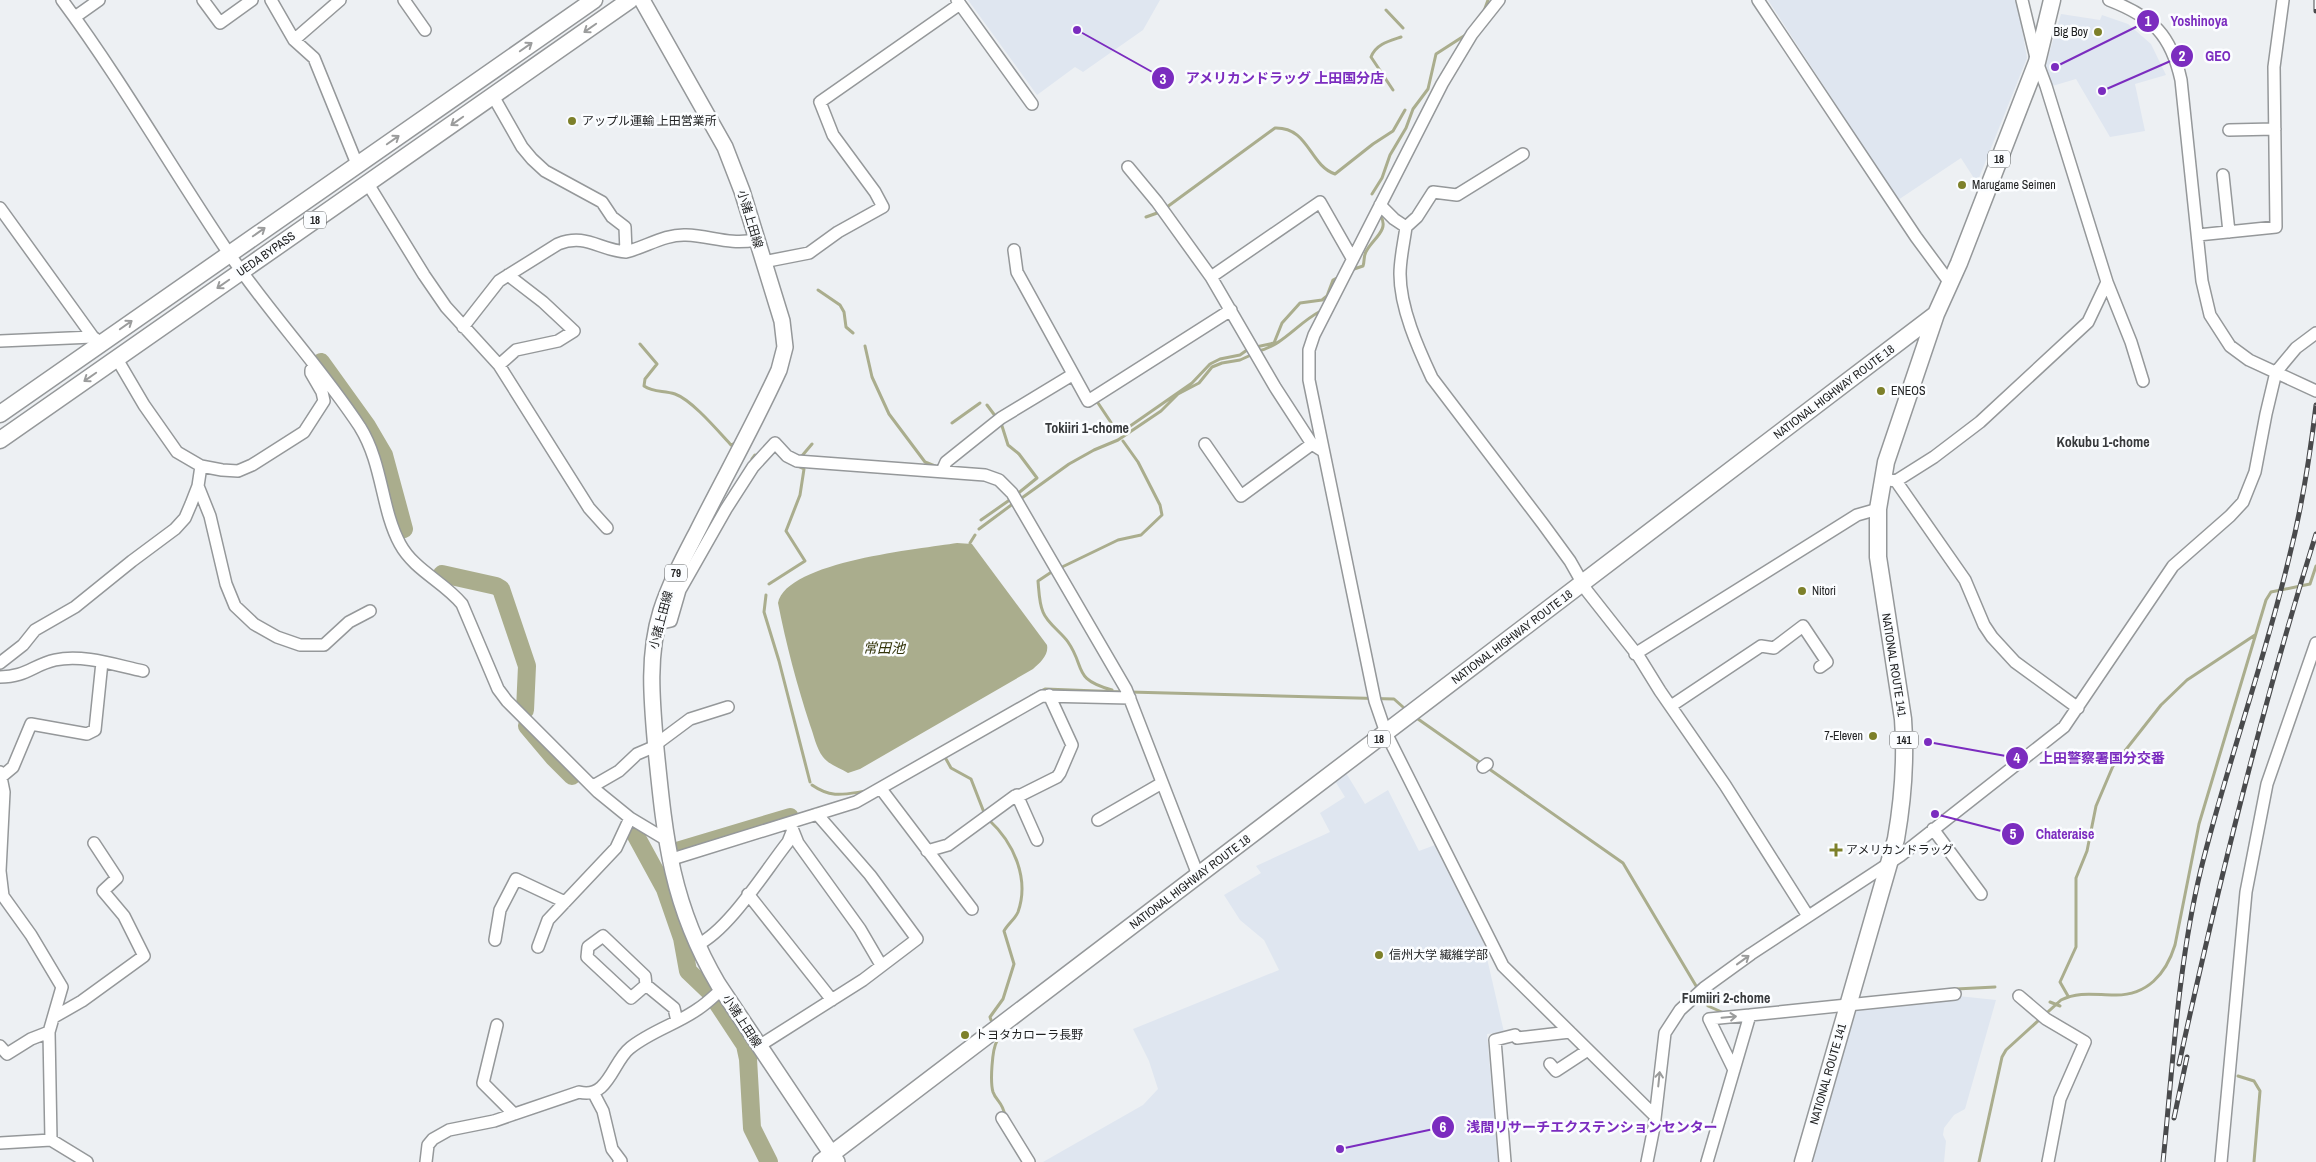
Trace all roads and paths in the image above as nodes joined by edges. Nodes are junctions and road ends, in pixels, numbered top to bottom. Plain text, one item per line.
1 (62, 0) edge
2 (99, 0) edge
3 (203, 0) edge
4 (252, 0) edge
5 (271, 0) edge
6 (340, 0) edge
7 (404, 0) edge
8 (594, 0) edge
9 (630, 0) edge
10 (642, 0) edge
11 (1499, 0) edge
12 (1758, 0) edge
13 (2022, 0) edge
14 (2052, 0) edge
15 (2109, 0) edge
16 (2283, 0) edge
17 (958, 2) edge
18 (327, 4) edge
19 (75, 17) junction
20 (424, 30) dead end
21 (294, 40) junction
22 (2037, 62) junction
23 (493, 96) junction
24 (1032, 104) dead end
25 (2275, 129) junction
26 (2229, 130) dead end
27 (1523, 154) dead end
28 (357, 164) junction
29 (1128, 167) dead end
30 (2223, 175) dead end
31 (368, 184) junction
32 (1380, 205) junction
33 (0, 208) edge
34 (1406, 227) junction
35 (2229, 232) junction
36 (2198, 235) junction
37 (756, 240) junction
38 (1014, 250) dead end
39 (626, 252) junction
40 (229, 254) junction
41 (1352, 258) junction
42 (763, 262) junction
43 (242, 271) junction
44 (508, 275) junction
45 (1211, 277) junction
46 (2107, 282) junction
47 (1950, 283) junction
48 (1231, 310) junction
49 (1936, 314) junction
50 (463, 326) junction
51 (2313, 335) edge
52 (0, 340) edge
53 (97, 340) junction
54 (117, 359) junction
55 (312, 364) junction
56 (499, 365) junction
57 (2276, 372) junction
58 (1072, 375) junction
59 (2143, 381) dead end
60 (2316, 391) edge
61 (0, 414) edge
62 (0, 440) edge
63 (1205, 444) dead end
64 (1312, 444) junction
65 (1323, 451) junction
66 (201, 466) junction
67 (942, 471) junction
68 (1890, 480) junction
69 (198, 486) junction
70 (1878, 509) junction
71 (607, 528) dead end
72 (1582, 583) junction
73 (370, 611) dead end
74 (658, 624) junction
75 (2316, 644) edge
76 (1635, 654) junction
77 (102, 662) junction
78 (0, 663) edge
79 (1820, 667) dead end
80 (142, 671) dead end
81 (0, 677) edge
82 (1128, 694) junction
83 (1049, 695) junction
84 (1671, 706) junction
85 (728, 707) dead end
86 (2078, 708) junction
87 (1386, 733) junction
88 (656, 744) junction
89 (0, 774) edge
90 (1162, 783) junction
91 (593, 786) junction
92 (881, 789) junction
93 (1017, 796) junction
94 (817, 814) junction
95 (630, 818) junction
96 (1098, 820) dead end
97 (791, 827) junction
98 (1934, 829) junction
99 (665, 839) junction
100 (1037, 840) dead end
101 (94, 843) dead end
102 (927, 851) junction
103 (669, 860) junction
104 (1889, 864) junction
105 (1198, 875) junction
106 (748, 894) junction
107 (1981, 894) dead end
108 (565, 902) junction
109 (972, 909) dead end
110 (1808, 916) junction
111 (496, 940) dead end
112 (697, 946) junction
113 (538, 948) dead end
114 (881, 964) junction
115 (646, 985) junction
116 (722, 989) junction
117 (1955, 994) dead end
118 (2019, 996) dead end
119 (832, 1000) junction
120 (1848, 1006) junction
121 (1750, 1015) junction
122 (54, 1017) junction
123 (677, 1020) junction
124 (497, 1025) dead end
125 (49, 1032) junction
126 (1570, 1032) junction
127 (0, 1046) edge
128 (759, 1046) junction
129 (1588, 1050) junction
130 (1550, 1064) dead end
131 (1734, 1070) junction
132 (593, 1092) junction
133 (514, 1114) junction
134 (1655, 1116) junction
135 (1002, 1118) dead end
136 (51, 1140) junction
137 (0, 1143) edge
138 (830, 1159) edge
139 (87, 1162) edge
140 (426, 1162) edge
141 (619, 1162) edge
142 (1030, 1162) edge
143 (1505, 1162) edge
144 (1646, 1162) edge
145 (1708, 1162) edge
146 (1802, 1162) edge
147 (2048, 1162) edge
148 (2221, 1162) edge

1 - 19 street
2 - 19 street
3 - 4 street
5 - 21 street
6 - 18 street
7 - 20 street
28 -> 8 highway, UEDA BYPASS / 18
9 -> 23 highway, UEDA BYPASS / 18
10 - 37 main road, 小諸上田線 / 79
11 - 32 street
12 - 47 street
13 - 22 street
14 - 22 highway, NATIONAL HIGHWAY ROUTE 18 / 18
15 - 36 street
16 - 25 street
17 - 24 street
17 - 42 street
18 - 21 street
19 - 40 street
21 - 28 street
22 - 46 street
22 - 47 highway, NATIONAL HIGHWAY ROUTE 18 / 18
23 -> 31 highway, UEDA BYPASS / 18
23 - 39 street
25 - 26 street
25 - 35 street
27 - 34 street
40 -> 28 highway, UEDA BYPASS / 18
29 - 45 street
30 - 35 street
31 - 43 highway, UEDA BYPASS / 18
31 - 50 street
32 - 34 street
32 - 41 street
33 - 53 street
34 - 72 street
35 - 36 street
36 - 57 street
37 - 39 street
37 - 42 main road, 小諸上田線 / 79
38 - 58 street
39 - 44 street
40 - 43 street
53 -> 40 highway, UEDA BYPASS / 18
41 - 45 street
41 - 65 street
42 - 74 main road, 小諸上田線 / 79
43 -> 54 highway, UEDA BYPASS / 18
43 - 55 street
44 - 50 street
44 - 56 street
45 - 48 street
46 - 59 street
46 - 68 street
47 - 49 highway, NATIONAL HIGHWAY ROUTE 18 / 18
48 - 58 street
48 - 64 street
49 - 68 highway, NATIONAL ROUTE 141 / 141
49 - 72 highway, NATIONAL HIGHWAY ROUTE 18 / 18
50 - 56 street
51 - 57 street
52 - 53 street
53 - 61 highway, UEDA BYPASS / 18
54 -> 62 highway, UEDA BYPASS / 18
54 - 66 street
55 - 66 street
55 - 91 street
56 - 71 street
57 - 60 street
57 - 86 street
58 - 67 street
63 - 64 street
64 - 65 street
65 - 87 street
66 - 69 street
67 - 74 street
67 - 82 street
68 - 70 highway, NATIONAL ROUTE 141 / 141
68 - 86 street
69 - 73 street
69 - 78 street
70 - 76 street
70 - 104 highway, NATIONAL ROUTE 141 / 141
72 - 76 street
72 - 87 highway, NATIONAL HIGHWAY ROUTE 18 / 18
74 - 88 main road, 小諸上田線 / 79
75 - 148 street
76 - 84 street
77 - 80 street
77 - 81 street
77 - 89 street
79 - 84 street
82 - 83 street
82 - 90 street
83 - 92 street
83 - 93 street
84 - 110 street
85 - 88 street
86 - 98 street
87 - 105 highway, NATIONAL HIGHWAY ROUTE 18 / 18
87 - 126 street
88 - 91 street
88 - 99 main road, 小諸上田線 / 79
89 - 122 street
90 - 96 street
90 - 105 street
91 - 95 street
92 - 94 street
92 - 102 street
93 - 100 street
93 - 102 street
94 - 97 street
94 - 114 street
95 - 99 street
95 - 108 street
97 - 103 street
97 - 106 street
97 - 114 street
98 - 104 street
98 - 107 street
99 - 103 main road, 小諸上田線 / 79
101 - 122 street
102 - 109 street
103 - 112 main road, 小諸上田線 / 79
104 - 110 street
104 - 120 highway, NATIONAL ROUTE 141 / 141
105 - 138 highway, NATIONAL HIGHWAY ROUTE 18 / 18
106 - 112 street
106 - 119 street
108 - 111 street
108 - 113 street
134 -> 110 street
112 - 116 main road, 小諸上田線 / 79
114 - 119 street
115 - 115 street
115 - 123 street
116 - 123 street
116 - 128 main road, 小諸上田線 / 79
117 - 120 street
118 - 147 street
119 - 128 street
120 - 121 street
120 - 146 highway, NATIONAL ROUTE 141 / 141
121 - 131 street
131 -> 121 street
122 - 125 street
123 - 132 street
124 - 133 street
125 - 127 street
125 - 136 street
126 - 129 street
126 - 143 street
128 - 138 main road, 小諸上田線 / 79
129 - 130 street
129 - 134 street
131 - 145 street
132 - 133 street
132 - 141 street
133 - 140 street
134 - 144 street
135 - 142 street
136 - 137 street
136 - 139 street

